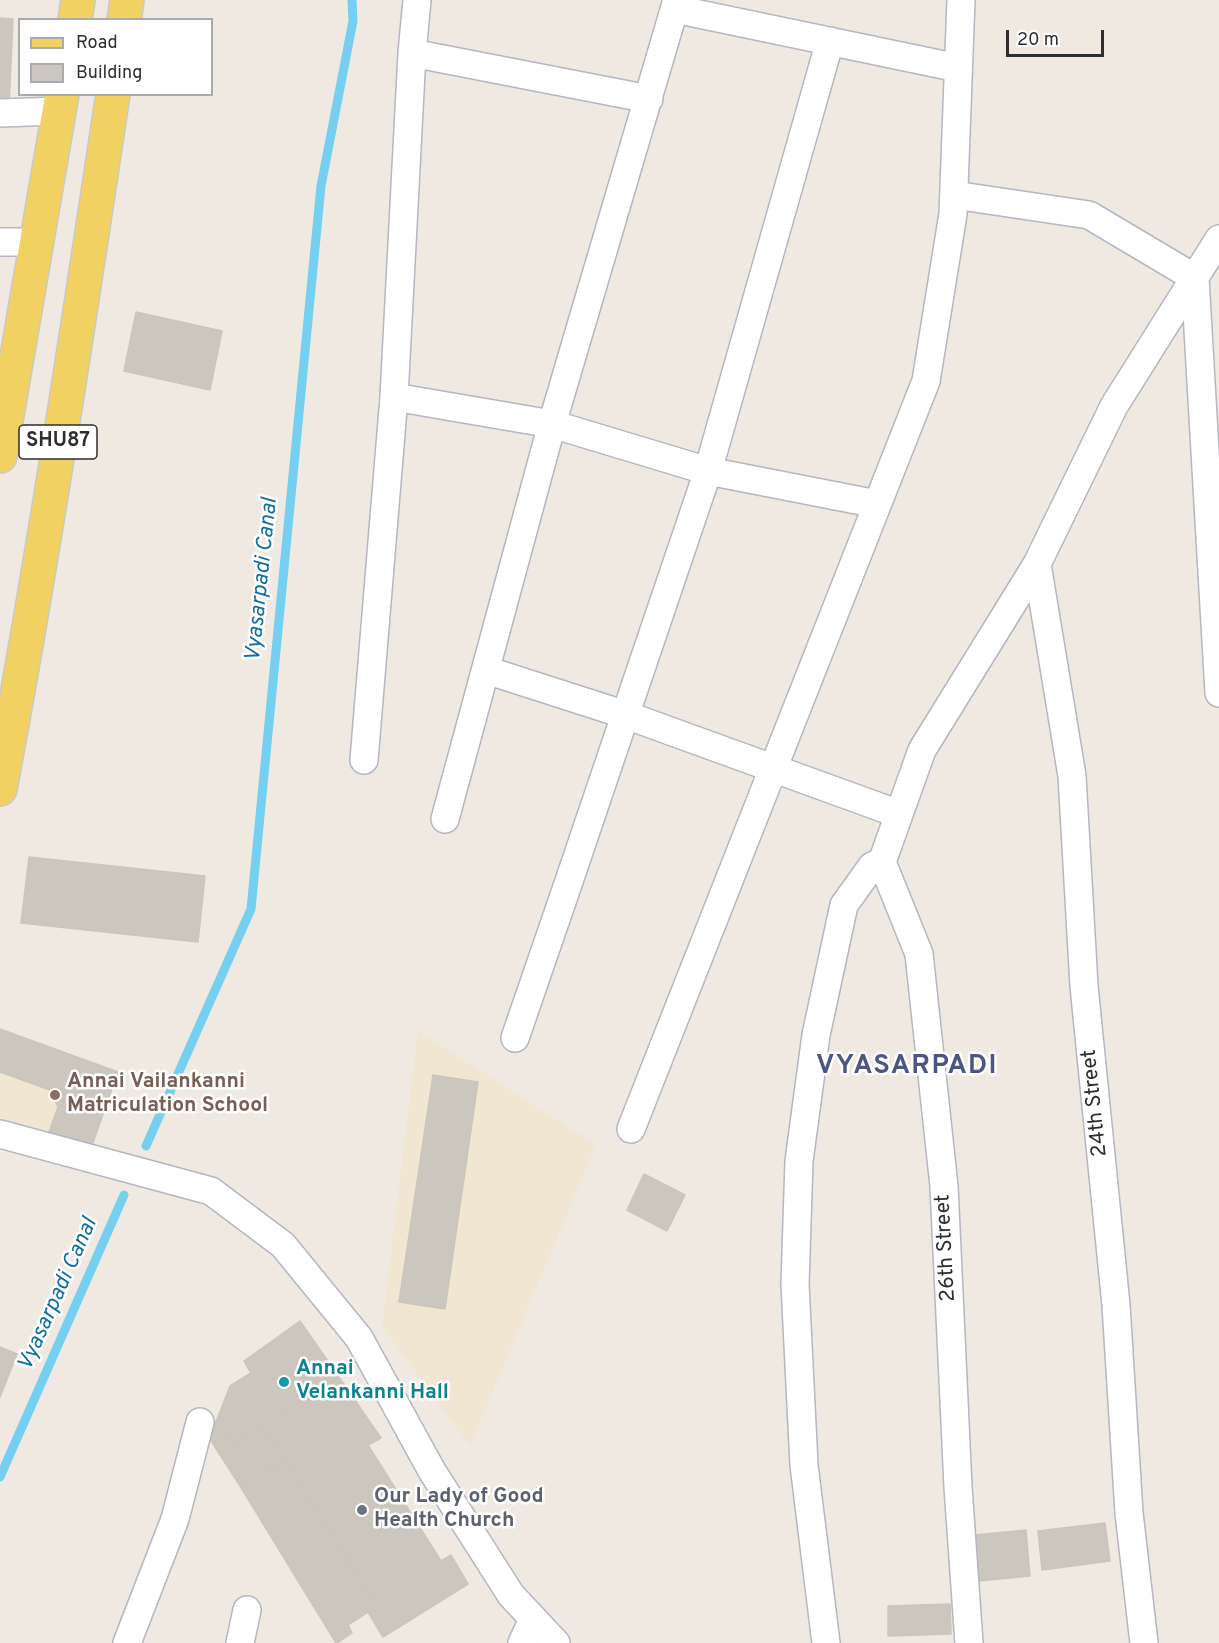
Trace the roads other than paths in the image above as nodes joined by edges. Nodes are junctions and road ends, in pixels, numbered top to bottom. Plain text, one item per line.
1 (78, 0) edge
2 (127, 0) edge
3 (417, 0) edge
4 (961, 0) edge
5 (676, 4) edge
6 (75, 18) edge
7 (124, 18) edge
8 (830, 41) junction
9 (412, 52) junction
10 (958, 68) junction
11 (113, 96) edge
12 (649, 99) junction
13 (60, 103) edge
14 (0, 113) edge
15 (954, 195) junction
16 (1219, 239) edge
17 (0, 242) edge
18 (37, 242) junction
19 (1194, 278) junction
20 (394, 397) junction
21 (552, 424) junction
22 (0, 456) edge
23 (708, 471) junction
24 (877, 504) junction
25 (1037, 564) junction
26 (486, 670) junction
27 (1219, 693) edge
28 (626, 715) junction
29 (364, 760) dead end
30 (773, 768) junction
31 (0, 789) edge
32 (899, 814) junction
33 (446, 819) dead end
34 (882, 861) junction
35 (515, 1038) dead end
36 (631, 1129) dead end
37 (0, 1134) edge
38 (200, 1422) dead end
39 (247, 1610) dead end
40 (533, 1619) junction
41 (127, 1643) edge
42 (240, 1643) edge
43 (522, 1643) edge
44 (556, 1643) edge
45 (826, 1643) edge
46 (969, 1643) edge
47 (1144, 1643) edge

1 - 6 main road
2 - 7 main road
3 - 9 street
4 - 10 street
5 - 8 street
5 - 12 street
8 - 10 street
8 - 23 street
9 - 12 street
9 - 20 street
10 - 15 street
11 - 31 main road, SHU87
12 - 21 street
13 - 14 street
13 - 18 main road, SHU87
15 - 19 street
15 - 24 street
16 - 19 street
17 - 18 street
18 - 22 main road, SHU87
19 - 25 street
19 - 27 street
20 - 21 street
20 - 29 street
21 - 23 street
21 - 26 street
23 - 24 street
23 - 28 street
24 - 30 street
25 - 32 street
25 - 47 street, 24th Street
26 - 28 street
26 - 33 street
28 - 30 street
28 - 35 street
30 - 32 street
30 - 36 street
32 - 34 street
34 - 45 street
34 - 46 street, 26th Street
37 - 40 street
38 - 41 street
39 - 42 street
40 - 43 street
40 - 44 street

